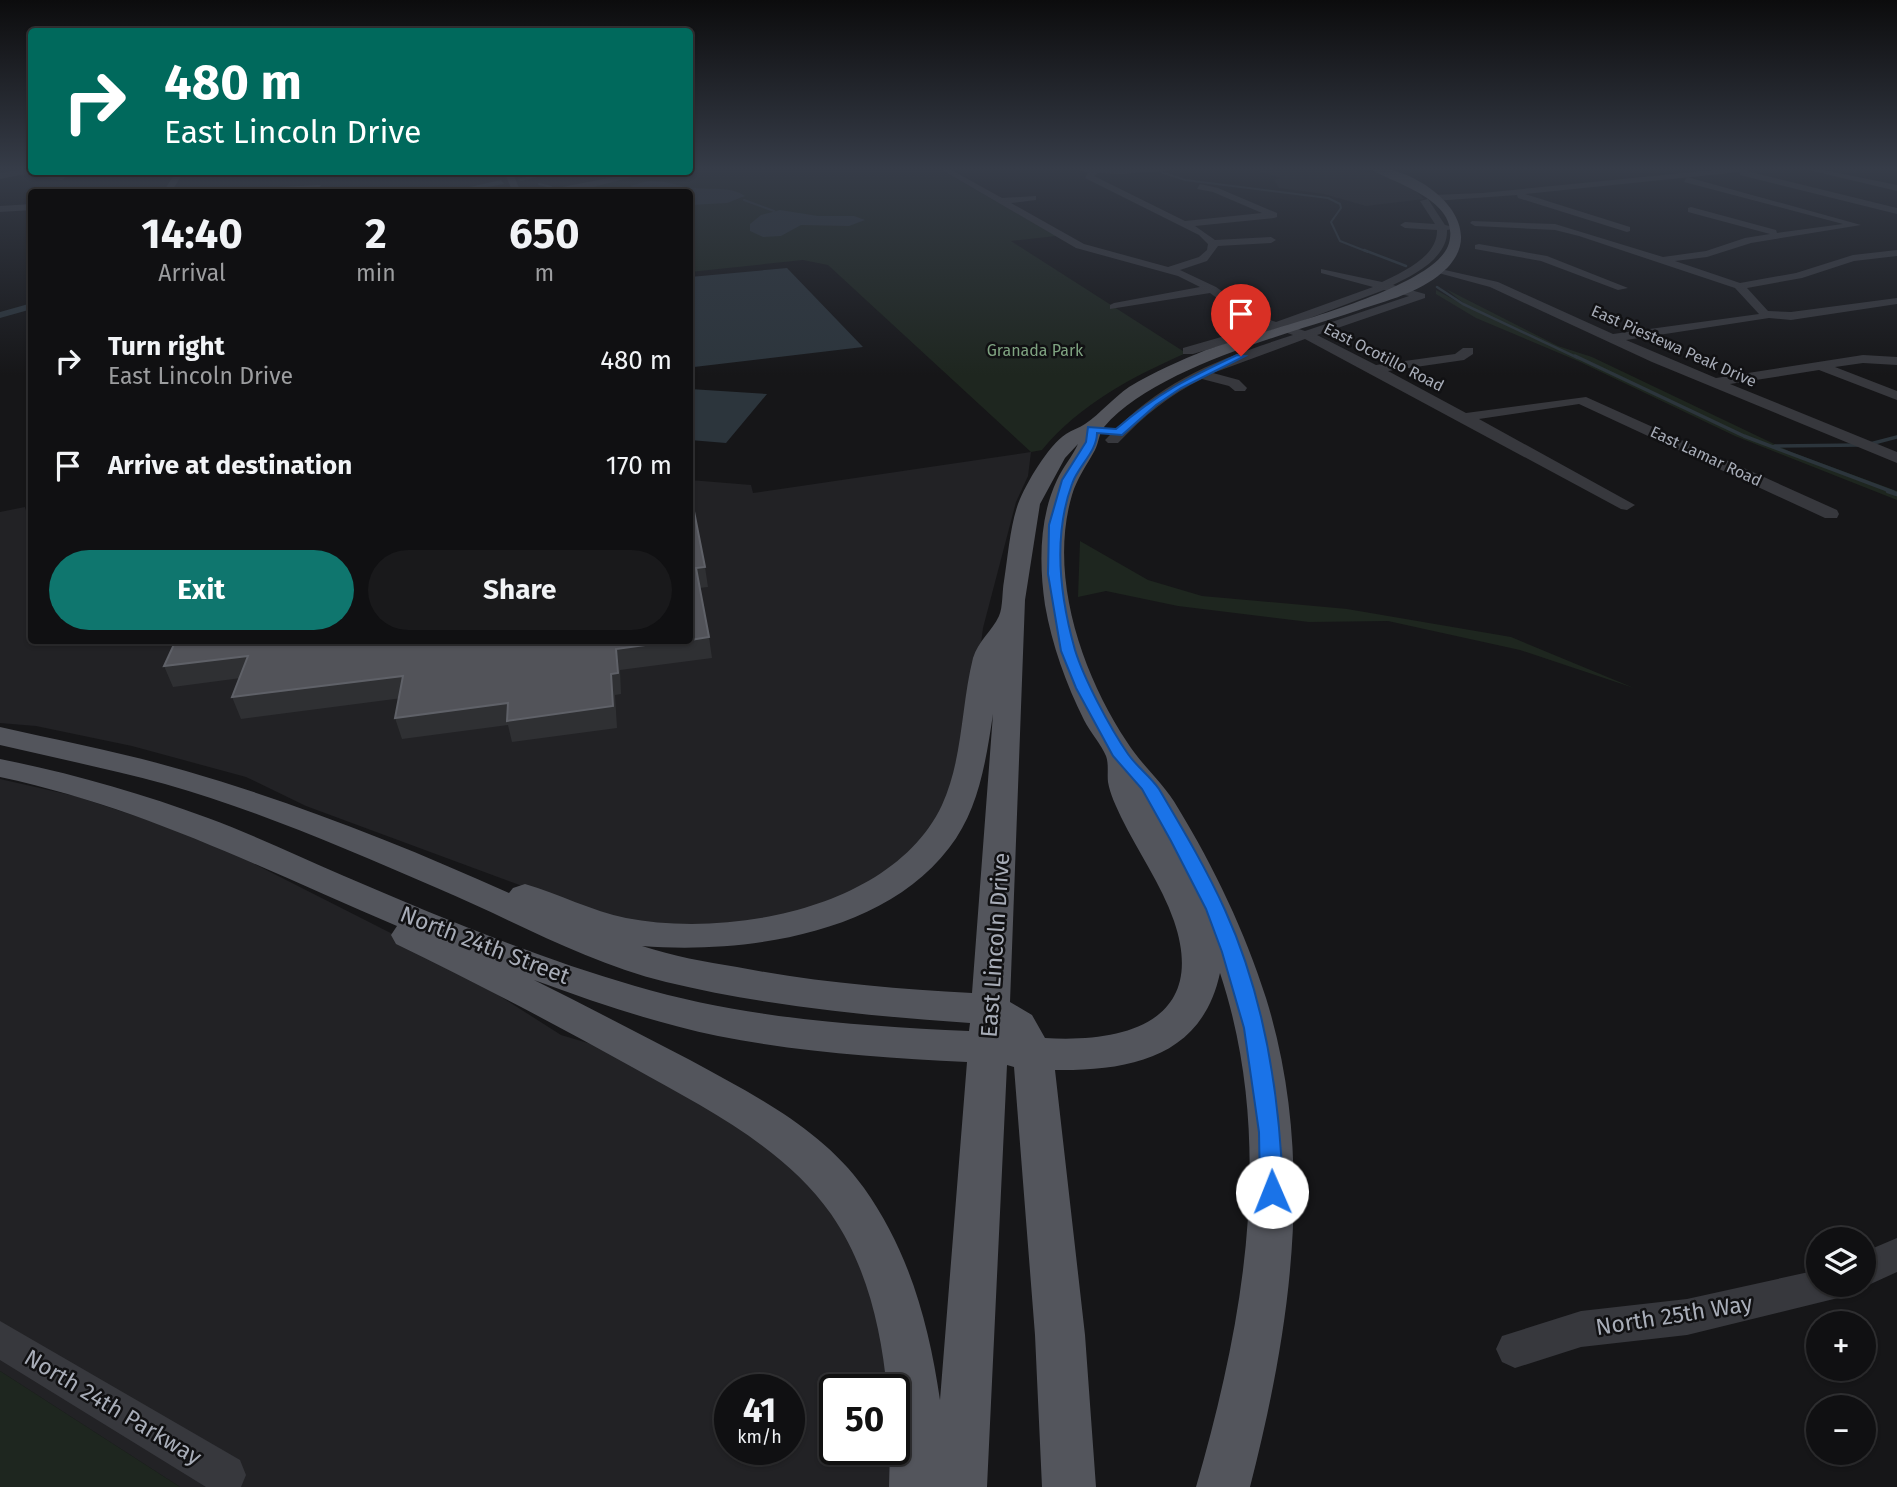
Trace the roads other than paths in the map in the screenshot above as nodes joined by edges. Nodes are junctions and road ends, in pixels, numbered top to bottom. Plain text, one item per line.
1 (1069, 236) edge
2 (1206, 236) edge
3 (1442, 236) edge
4 (1457, 236) edge
5 (1474, 236) edge
6 (1590, 236) edge
7 (1774, 236) edge
8 (1271, 240) dead end
9 (1213, 243) junction
10 (1897, 253) edge
11 (1661, 260) junction
12 (1169, 270) junction
13 (1325, 271) dead end
14 (1436, 271) junction
15 (1739, 286) junction
16 (1384, 287) junction
17 (1622, 288) dead end
18 (1212, 289) junction
19 (1402, 291) junction
20 (1897, 301) edge
21 (1114, 307) dead end
22 (1765, 316) junction
23 (1279, 327) junction
24 (1306, 335) junction
25 (1612, 338) junction
26 (1188, 351) dead end
27 (1468, 351) dead end
28 (1897, 361) edge
29 (1820, 366) junction
30 (1375, 369) junction
31 (1201, 374) junction
32 (1713, 383) junction
33 (1240, 388) dead end
34 (1897, 396) edge
35 (1465, 416) junction
36 (1107, 434) junction
37 (1897, 458) edge
38 (1627, 505) dead end
39 (1831, 514) dead end
40 (1014, 613) junction
41 (0, 736) edge
42 (43, 745) junction
43 (0, 749) edge
44 (1121, 756) junction
45 (0, 768) edge
46 (48, 779) junction
47 (450, 880) junction
48 (336, 887) junction
49 (989, 1028) junction
50 (1033, 1053) junction
51 (1897, 1254) edge
52 (1876, 1264) edge
53 (1806, 1290) edge
54 (0, 1339) edge
55 (1515, 1349) dead end
56 (225, 1475) dead end
57 (916, 1487) edge
58 (960, 1487) edge
59 (1069, 1487) edge
60 (1223, 1487) edge

1 - 12 street, East Ocotillo Road
2 - 9 street
3 - 16 street, East Lincoln Drive
4 - 14 main road, East Lincoln Drive
5 - 17 street
6 - 11 street
7 - 11 street
8 - 9 street
9 - 12 street
10 - 15 street
11 - 15 street
12 - 18 street, East Ocotillo Road
13 - 16 street
14 - 19 main road, East Lincoln Drive
14 - 25 street, East Piestewa Peak Drive
15 - 22 street
16 - 19 street
16 - 23 street, East Lincoln Drive
18 - 21 street
18 - 23 street, East Ocotillo Road
19 - 23 main road, East Lincoln Drive
19 - 24 street, East Lincoln Drive
20 - 22 street
22 - 25 street
23 - 24 street, East Ocotillo Road
23 - 26 street, East Lincoln Drive
23 - 36 main road, East Lincoln Drive
24 - 30 street, East Ocotillo Road
24 - 31 street, East Lincoln Drive
25 - 32 street, East Piestewa Peak Drive
27 - 30 street
28 - 29 street
29 - 32 street
29 - 34 street
30 - 35 street, East Ocotillo Road
31 - 33 street
31 - 36 street, East Lincoln Drive
32 - 37 street, East Piestewa Peak Drive
35 - 38 street, East Ocotillo Road
35 - 39 street, East Lamar Road
36 - 40 main road, East Lincoln Drive
36 - 44 main road, East Lincoln Drive
40 - 47 main road
40 - 49 main road, East Lincoln Drive
41 - 42 main road, North 24th Street
42 - 43 main road
42 - 46 main road
42 - 47 main road, North 24th Street
44 - 50 main road
44 - 60 main road, East Lincoln Drive
45 - 46 main road, North 24th Street
46 - 48 main road, North 24th Street
47 - 49 main road, North 24th Street
48 - 49 main road, North 24th Street
48 - 57 main road
49 - 50 main road
49 - 58 main road, East Lincoln Drive
50 - 59 main road
51 - 52 street
53 - 55 street, North 25th Way
54 - 56 street, North 24th Parkway

